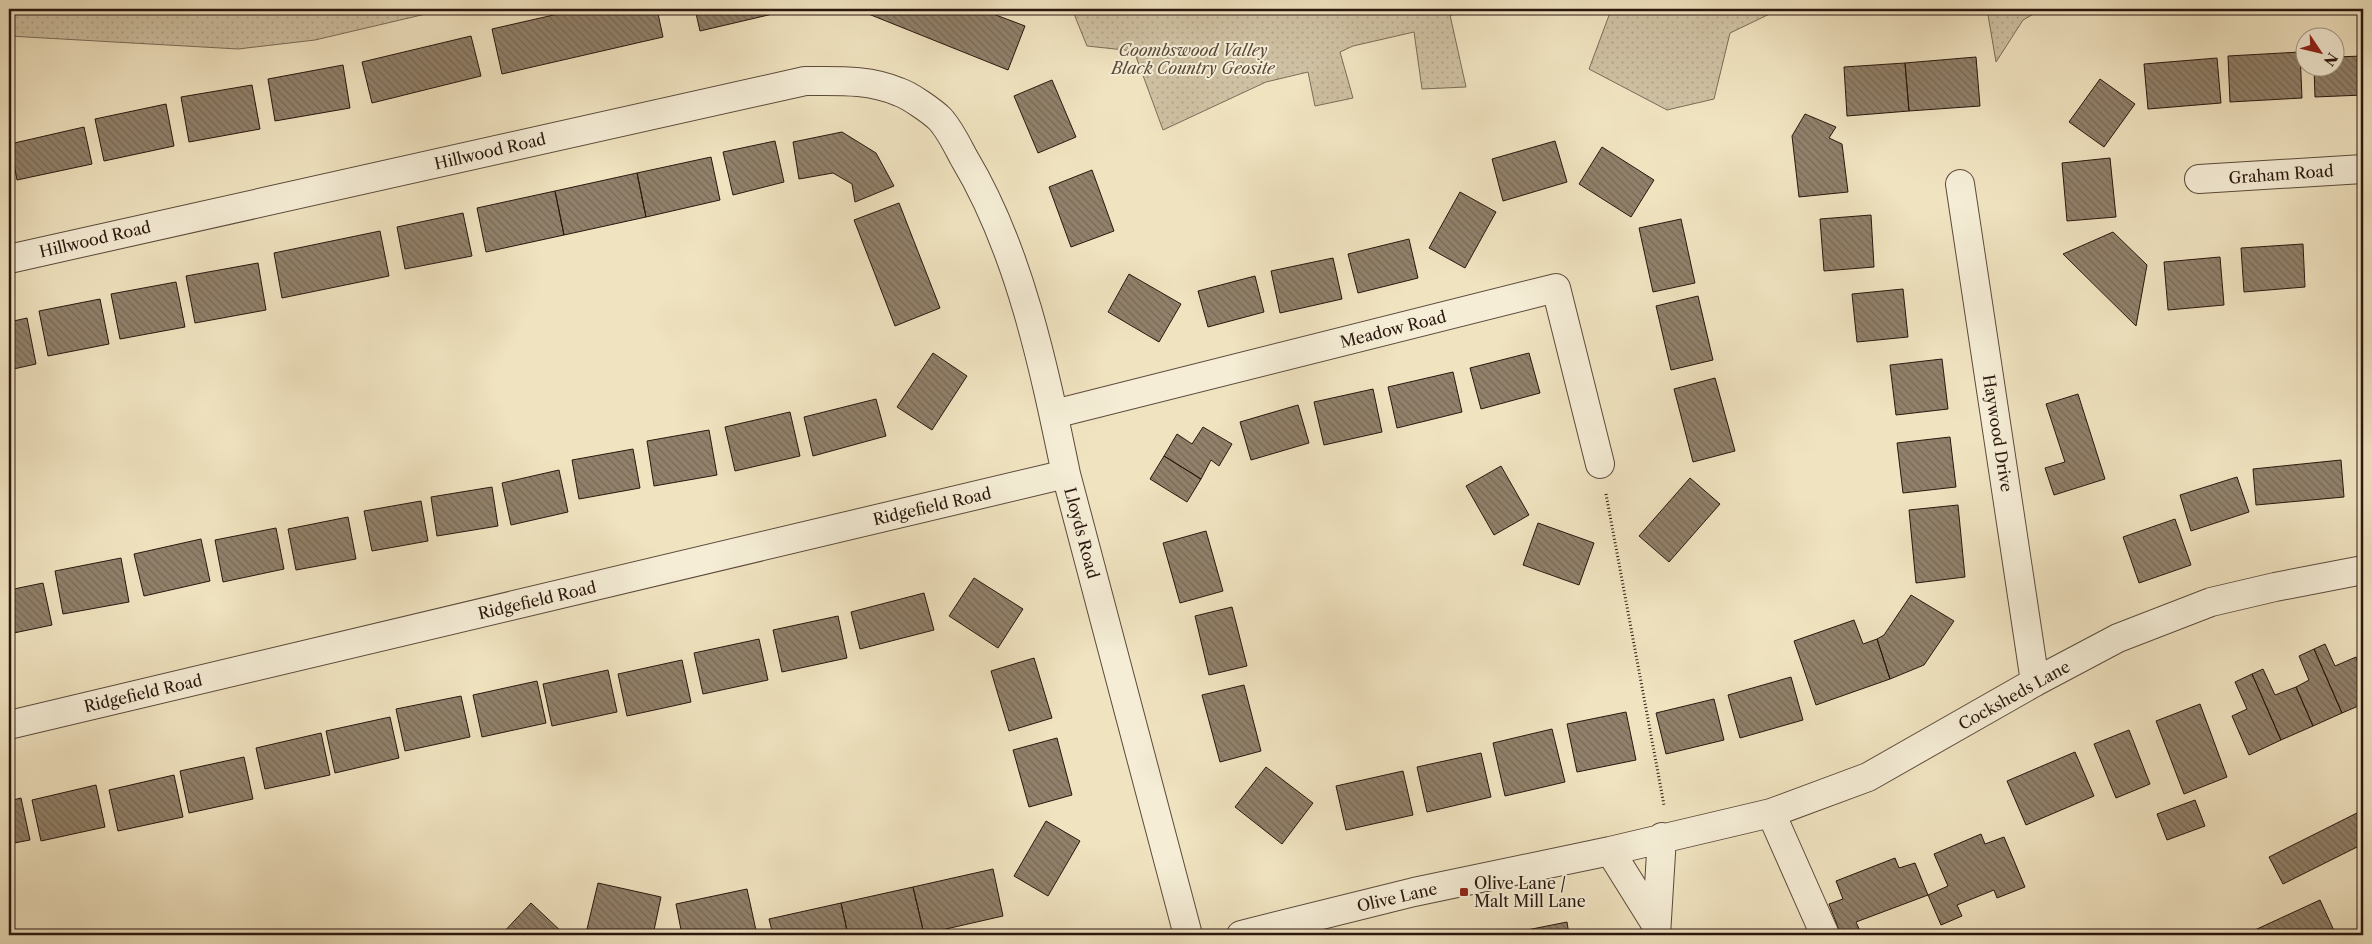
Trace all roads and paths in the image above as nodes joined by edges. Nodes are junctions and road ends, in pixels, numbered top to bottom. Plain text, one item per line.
1 (954, 140) joint
2 (2363, 169) edge
3 (2198, 179) dead end
4 (1960, 184) dead end
5 (9, 259) edge
6 (1054, 414) junction
7 (1600, 464) joint
8 (1066, 474) junction
9 (2363, 570) edge
10 (2036, 682) junction
11 (9, 725) edge
12 (1771, 813) junction
13 (1666, 836) junction
14 (1610, 851) junction
15 (1656, 929) edge
16 (1188, 935) edge
17 (1241, 935) edge
18 (1825, 935) edge

1 - 5 street, Hillwood Road
1 - 6 street, Lloyds Road
2 - 3 street, Graham Road
4 - 10 street, Haywood Drive
6 - 7 street, Meadow Road
6 - 8 street, Lloyds Road
7 - 13 path
8 - 11 street, Ridgefield Road
8 - 16 street, Lloyds Road
9 - 10 street, Cocksheds Lane
10 - 12 street, Cocksheds Lane
12 - 13 street, Cocksheds Lane
12 - 18 street
13 - 14 street, Olive Lane
13 - 15 street
14 - 15 street
14 - 17 street, Olive Lane

